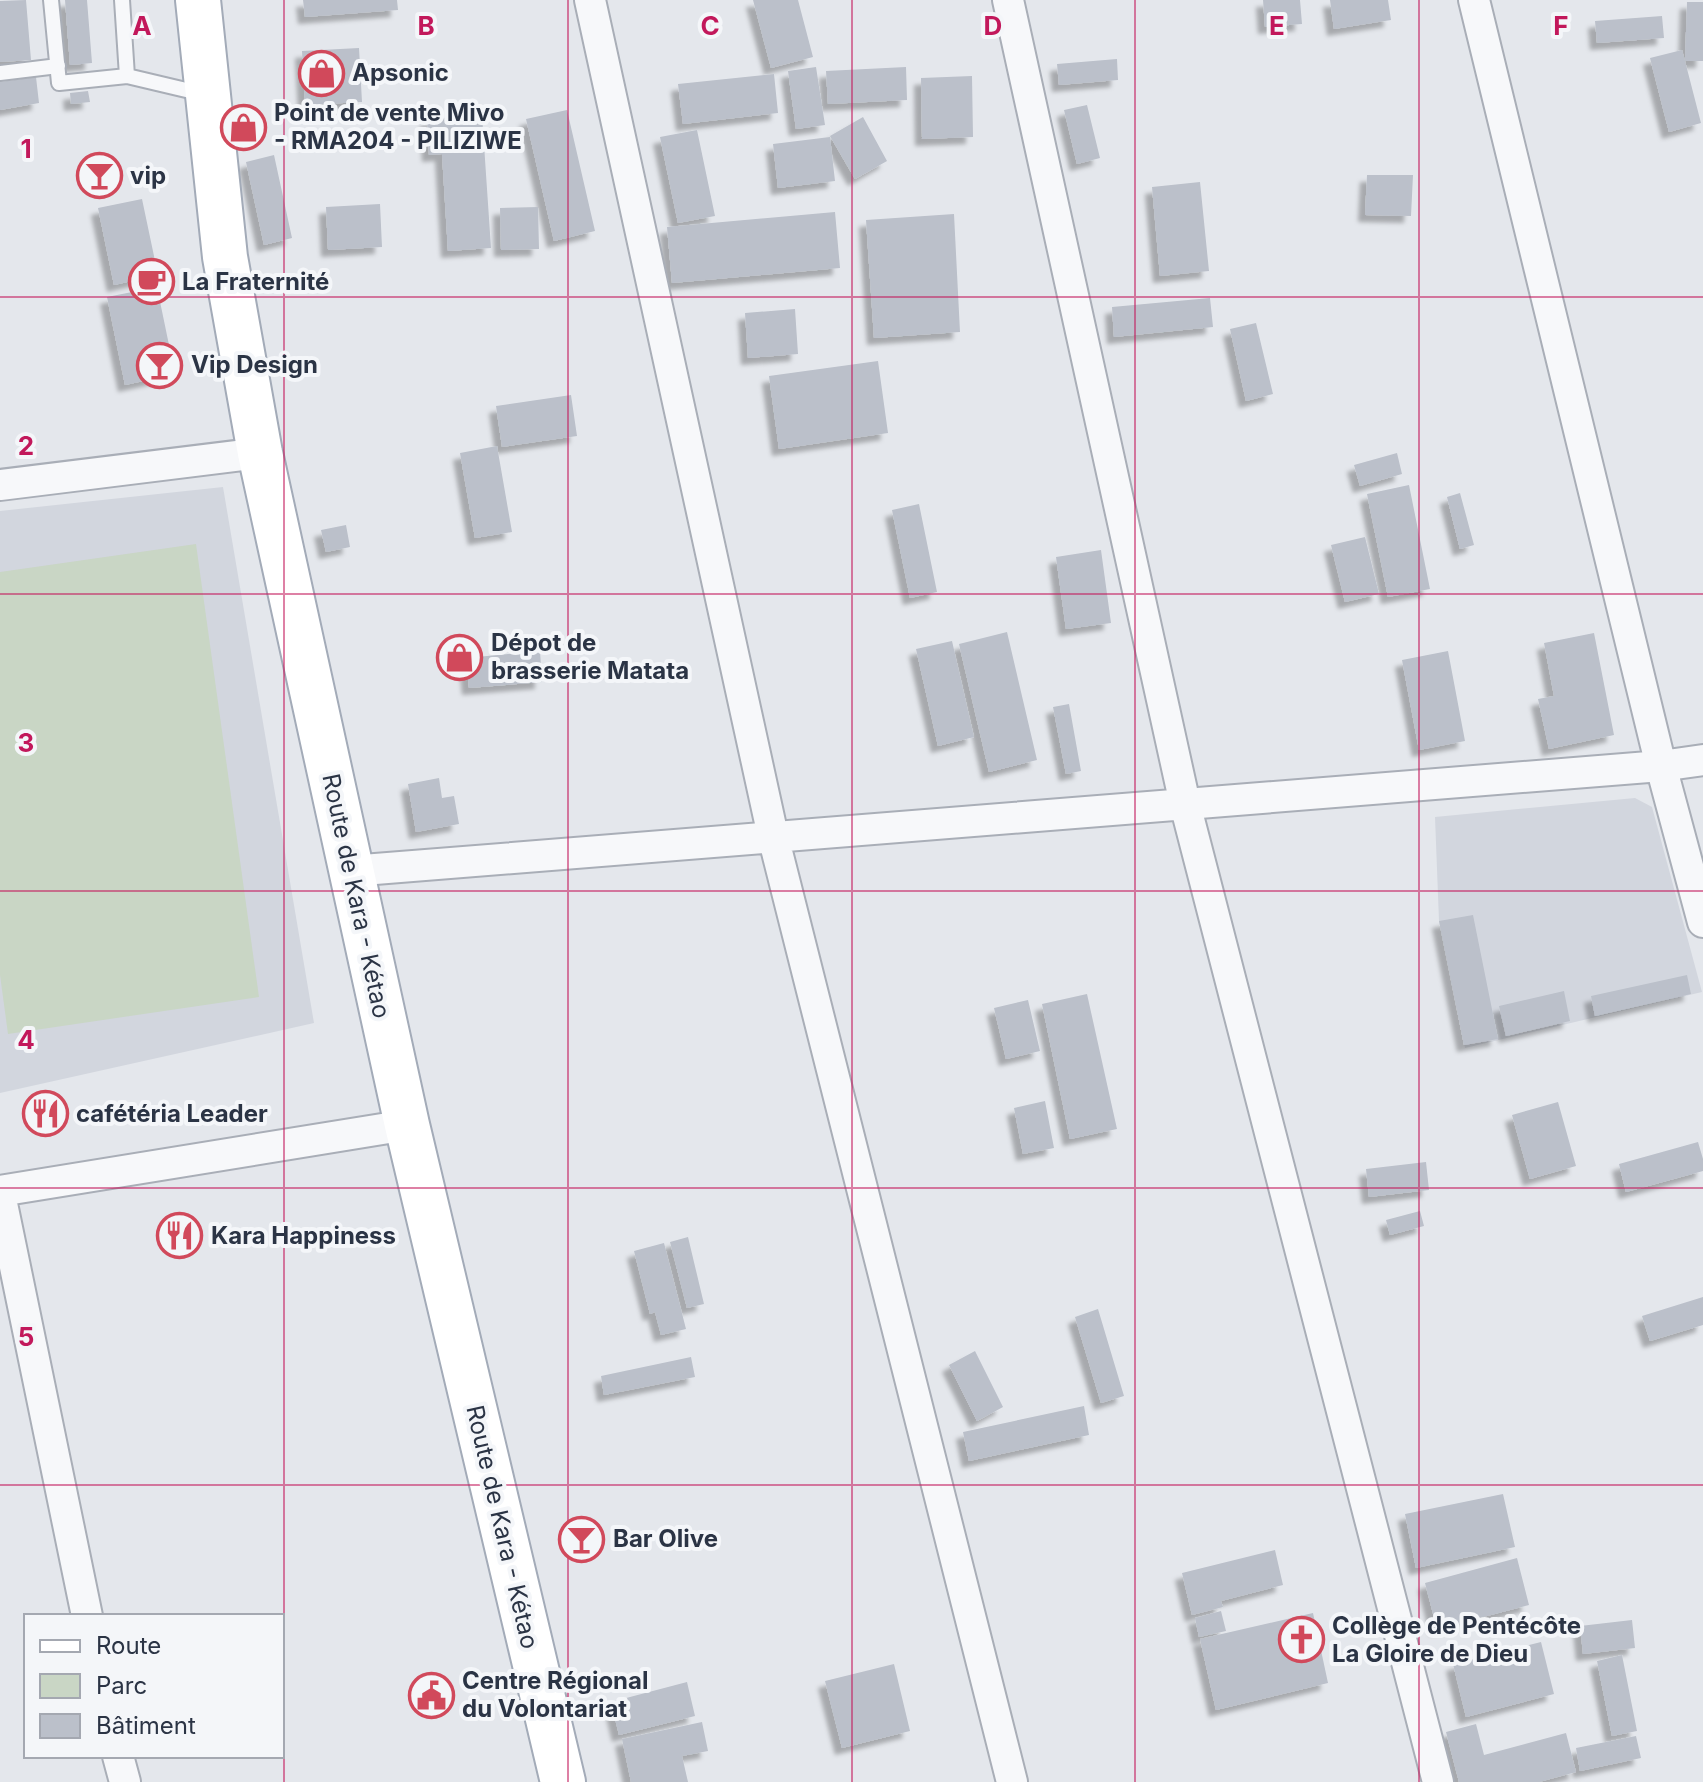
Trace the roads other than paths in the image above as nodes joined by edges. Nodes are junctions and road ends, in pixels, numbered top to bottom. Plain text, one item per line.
1 (51, 0) edge
2 (122, 0) edge
3 (198, 0) edge
4 (590, 0) edge
5 (1008, 0) edge
6 (1474, 0) edge
7 (58, 66) junction
8 (0, 73) edge
9 (127, 76) junction
10 (207, 95) junction
11 (260, 453) junction
12 (0, 485) edge
13 (1703, 760) edge
14 (1661, 766) junction
15 (1185, 804) junction
16 (773, 836) junction
17 (350, 871) junction
18 (1703, 922) edge
19 (407, 1125) junction
20 (0, 1192) edge
21 (87, 1614) edge
22 (119, 1758) edge
23 (125, 1782) edge
24 (563, 1782) edge
25 (1012, 1782) edge
26 (1438, 1782) edge

1 - 7 lane
2 - 9 lane
3 - 10 main road, Route de Kara - Kétao
4 - 16 street
5 - 15 street
6 - 14 street
7 - 8 lane
7 - 9 lane
9 - 10 lane
10 - 11 main road, Route de Kara - Kétao
11 - 12 street
11 - 17 main road, Route de Kara - Kétao
13 - 14 street
14 - 15 street
14 - 18 street
15 - 16 street
15 - 26 street
16 - 17 street
16 - 25 street
17 - 19 main road, Route de Kara - Kétao
19 - 20 street
19 - 24 main road, Route de Kara - Kétao
20 - 21 street
22 - 23 street

